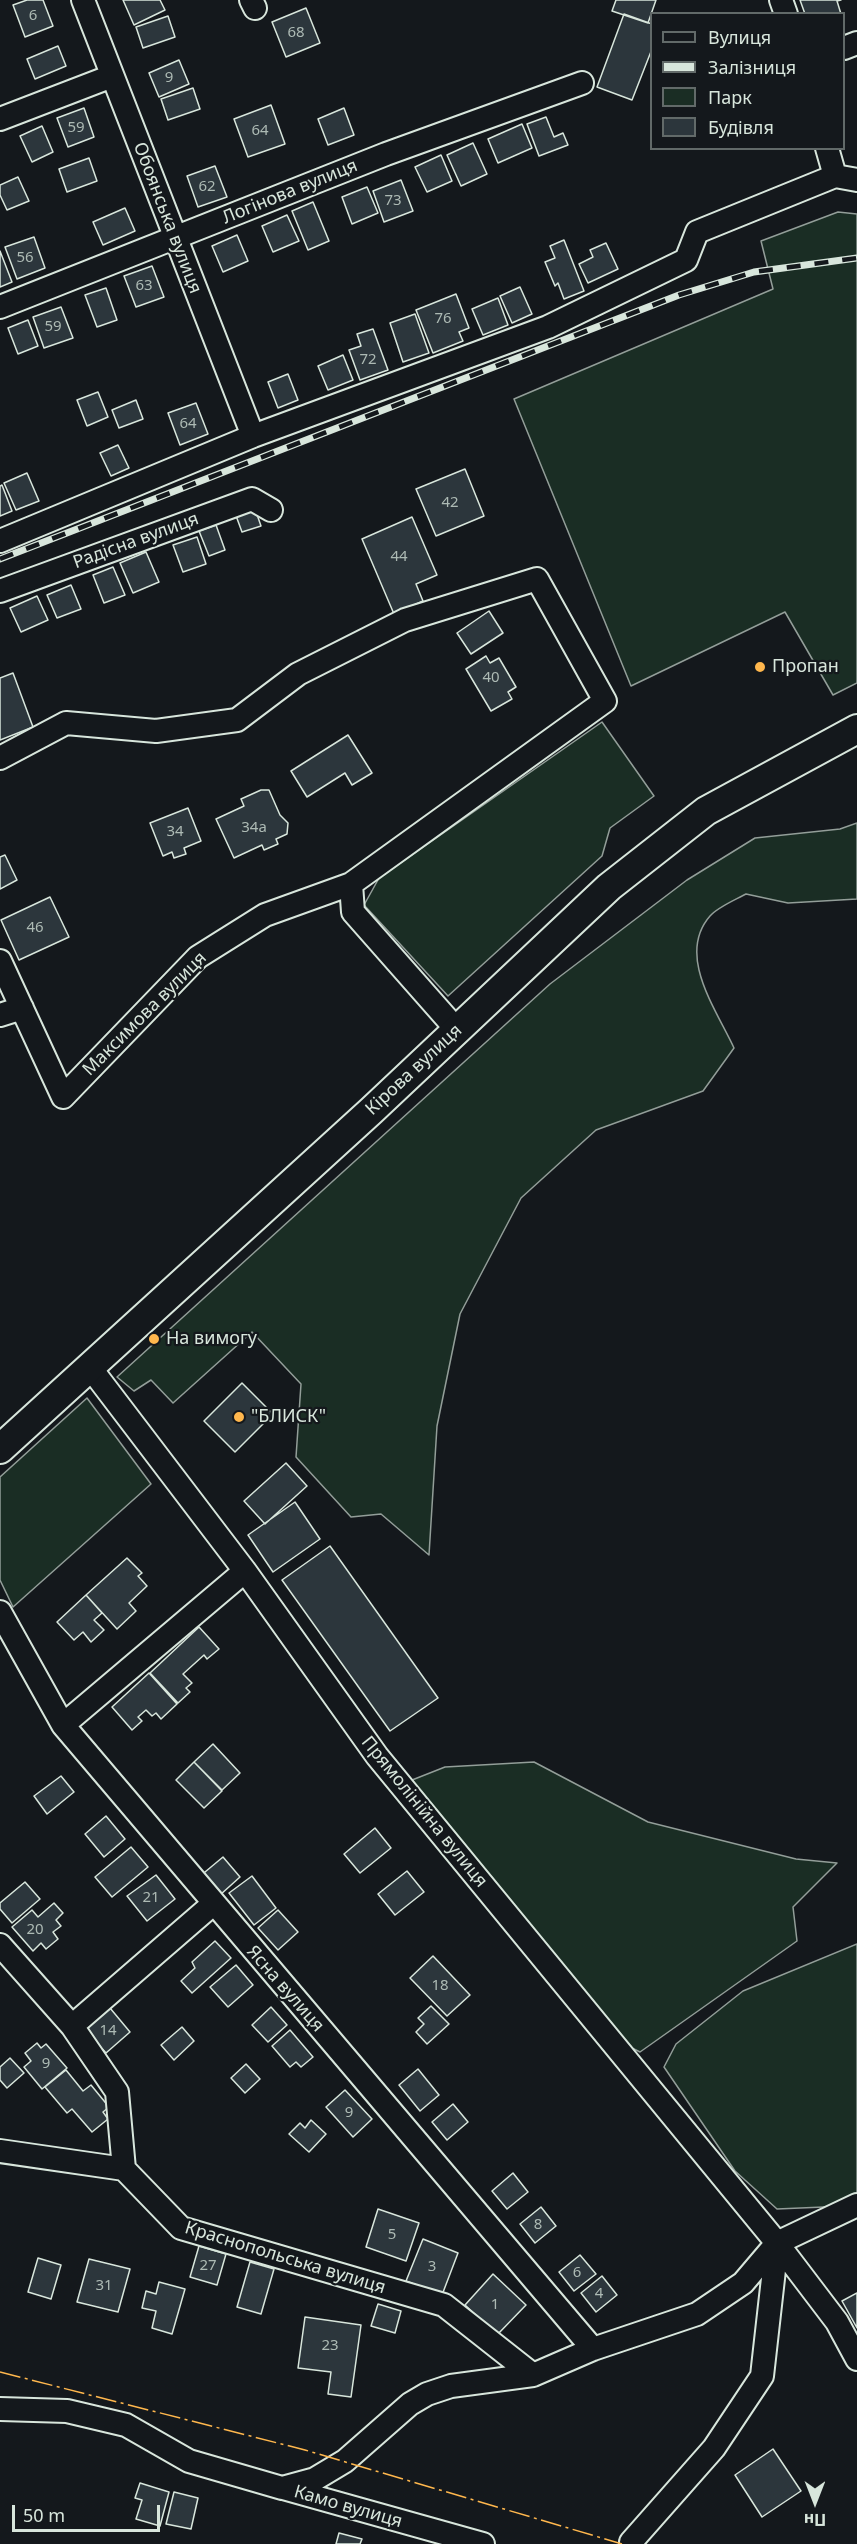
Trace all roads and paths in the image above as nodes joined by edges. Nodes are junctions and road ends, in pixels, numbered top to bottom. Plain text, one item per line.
1 (83, 0) edge
2 (112, 76) junction
3 (582, 83) dead end
4 (0, 119) edge
5 (828, 150) edge
6 (846, 178) edge
7 (174, 238) junction
8 (0, 307) edge
9 (253, 436) junction
10 (271, 510) dead end
11 (0, 541) edge
12 (0, 591) edge
13 (857, 729) edge
14 (0, 758) edge
15 (351, 884) junction
16 (0, 961) edge
17 (22, 1008) junction
18 (0, 1015) edge
19 (457, 1030) junction
20 (89, 1366) junction
21 (0, 1449) edge
22 (245, 1572) junction
23 (0, 1612) edge
24 (63, 1725) junction
25 (213, 1904) junction
26 (0, 1945) edge
27 (72, 2026) junction
28 (0, 2151) edge
29 (124, 2169) junction
30 (857, 2205) edge
31 (777, 2243) junction
32 (593, 2349) junction
33 (857, 2359) edge
34 (533, 2375) junction
35 (0, 2409) edge
36 (282, 2488) junction
37 (632, 2543) edge
38 (483, 2544) edge

1 - 2 street, Обоянська вулиця
2 - 4 street
2 - 7 street, Обоянська вулиця
3 - 7 street, Логінова вулиця
5 - 6 street
6 - 9 street
7 - 8 street, Логінова вулиця
7 - 9 street, Обоянська вулиця
9 - 11 street
10 - 12 street, Радісна вулиця
13 - 19 main road, Кірова вулиця
14 - 15 street, Максимова вулиця
15 - 17 street, Максимова вулиця
15 - 19 street
16 - 17 street
17 - 18 street
19 - 20 main road, Кірова вулиця
20 - 21 main road, Кірова вулиця
20 - 22 street, Прямолінійна вулиця
22 - 24 street
22 - 31 street, Прямолінійна вулиця
23 - 24 street, Ясна вулиця
24 - 25 street, Ясна вулиця
25 - 27 street
25 - 32 street, Ясна вулиця
26 - 27 street
27 - 29 street
28 - 29 street
29 - 34 street, Краснопольська вулиця
30 - 31 street
31 - 32 street
31 - 33 street, Прямолінійна вулиця
31 - 37 street
32 - 34 street
34 - 36 street
35 - 36 street, Камо вулиця
36 - 38 street, Камо вулиця

